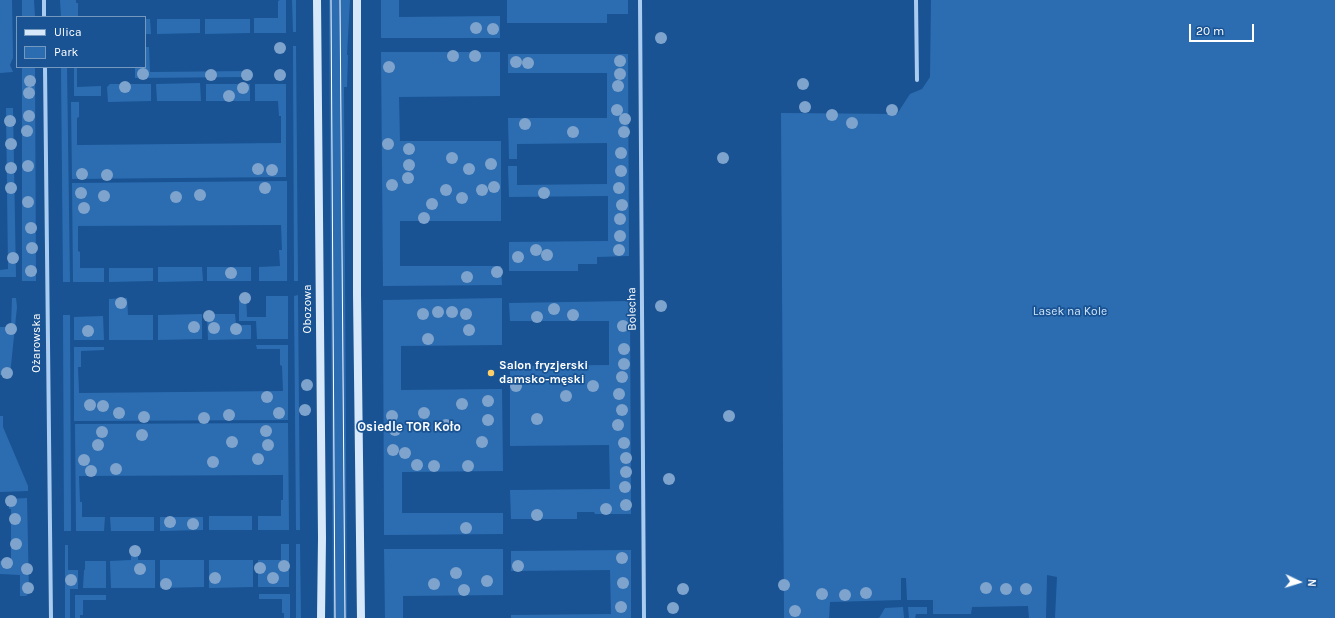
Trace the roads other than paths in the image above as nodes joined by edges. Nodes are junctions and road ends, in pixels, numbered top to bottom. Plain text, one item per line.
1 (44, 0) edge
2 (317, 0) edge
3 (357, 0) edge
4 (640, 0) edge
5 (916, 0) edge
6 (44, 16) edge
7 (45, 68) edge
8 (916, 80) dead end
9 (51, 618) edge
10 (321, 618) edge
11 (361, 618) edge
12 (644, 618) edge

1 - 6 street
2 - 10 street, Obozowa
3 - 11 street
4 - 12 street, Bolecha
5 - 8 street
7 - 9 street, Ożarowska

